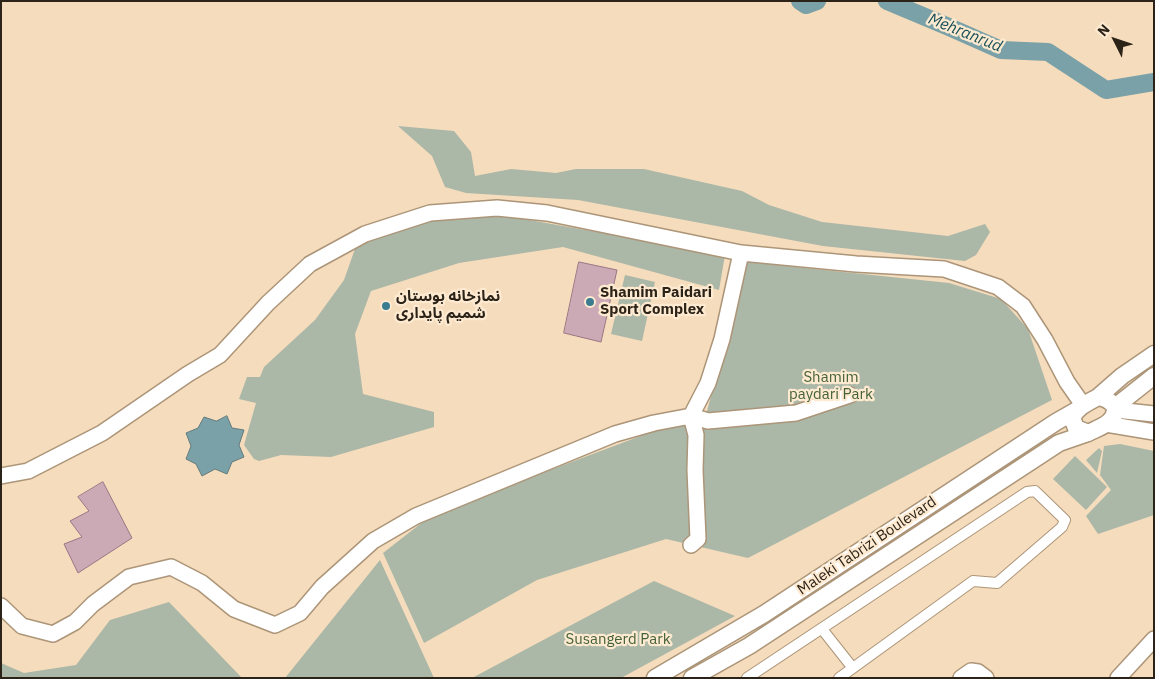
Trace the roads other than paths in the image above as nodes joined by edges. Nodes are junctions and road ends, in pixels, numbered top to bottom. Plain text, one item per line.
1 (741, 252) junction
2 (1154, 354) edge
3 (1154, 376) edge
4 (850, 395) dead end
5 (1086, 404) junction
6 (1115, 408) junction
7 (1154, 414) edge
8 (691, 416) junction
9 (1106, 424) junction
10 (1154, 432) edge
11 (1088, 433) junction
12 (1, 476) edge
13 (691, 545) dead end
14 (1, 606) edge
15 (822, 629) junction
16 (1154, 639) edge
17 (852, 667) junction
18 (982, 675) edge
19 (655, 678) edge
20 (692, 678) edge
21 (747, 678) edge
22 (839, 678) edge
23 (961, 678) edge
24 (1118, 678) edge

1 - 5 street
1 - 8 street
1 - 12 street
2 - 5 main road, Maleki Tabrizi Boulevard
3 - 6 main road
4 - 8 street
5 - 6 main road
5 - 11 main road
5 - 19 main road, Maleki Tabrizi Boulevard
6 - 7 street
6 - 9 main road
8 - 13 street
8 - 14 street
9 - 10 street
9 - 11 main road
11 - 20 main road, Maleki Tabrizi Boulevard
15 - 17 street
15 - 17 street
15 - 21 street
16 - 24 street
17 - 22 street
18 - 23 street

